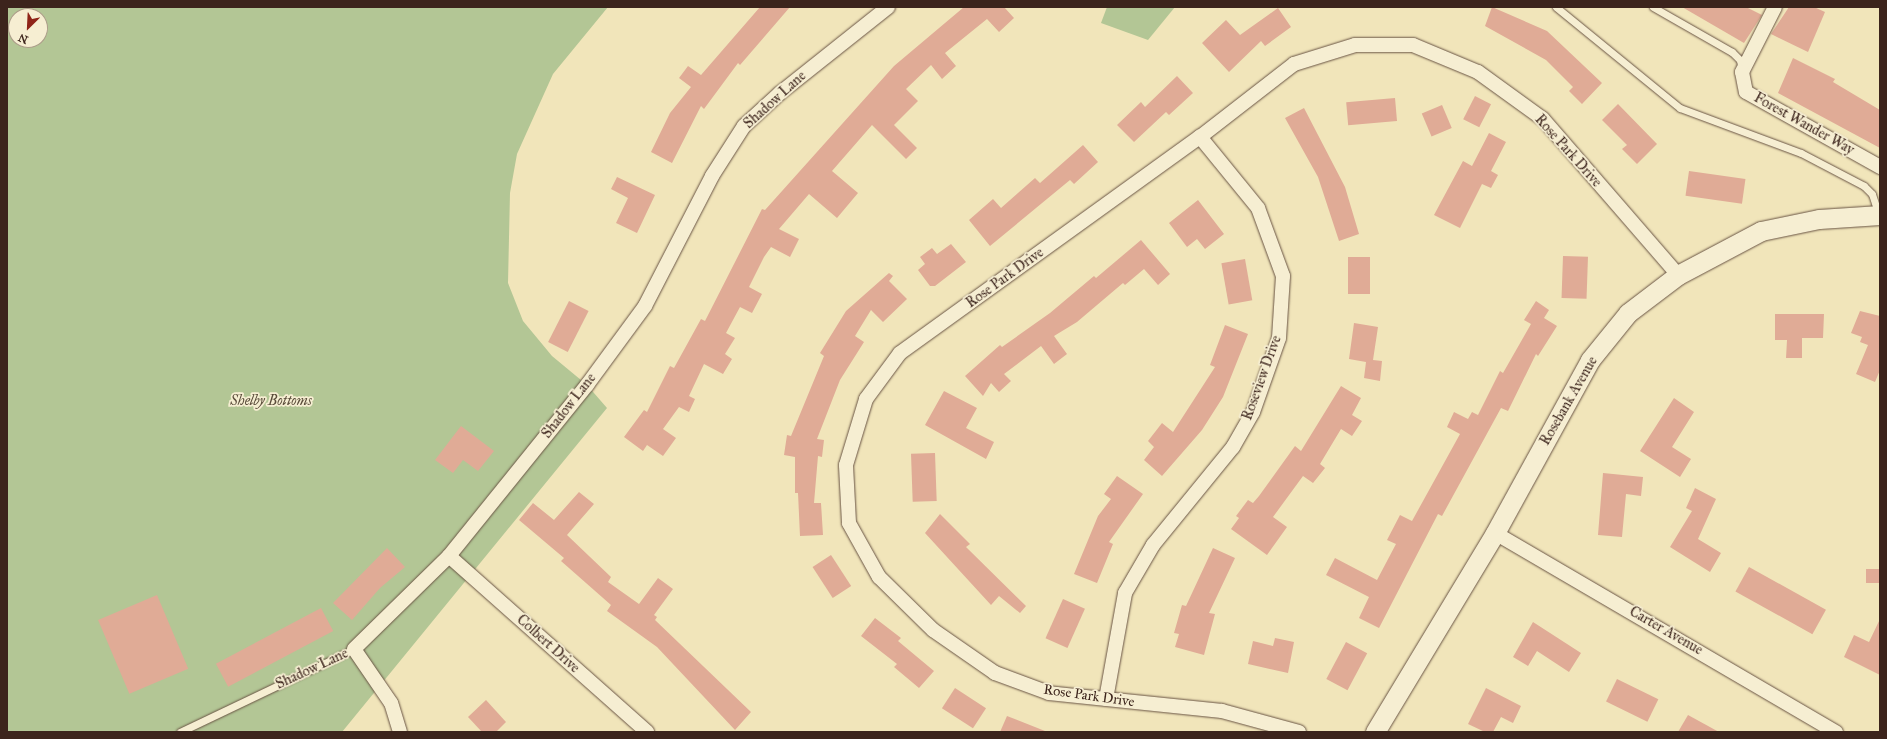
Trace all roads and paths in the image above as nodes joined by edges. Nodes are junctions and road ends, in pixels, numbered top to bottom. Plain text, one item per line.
1 (888, 7) edge
2 (1556, 7) edge
3 (1653, 7) edge
4 (1775, 7) edge
5 (1742, 72) junction
6 (1200, 137) junction
7 (1880, 167) edge
8 (1879, 215) edge
9 (1678, 275) junction
10 (1495, 532) junction
11 (448, 556) junction
12 (354, 649) junction
13 (1106, 699) junction
14 (180, 732) edge
15 (400, 732) edge
16 (647, 732) edge
17 (1299, 732) edge
18 (1375, 732) edge
19 (1836, 732) edge

1 - 11 street, Shadow Lane
2 - 8 lane
3 - 5 lane
4 - 5 street
5 - 7 street, Forest Wander Way
6 - 9 street, Rose Park Drive
6 - 13 street, Roseview Drive
6 - 13 street, Rose Park Drive
8 - 9 street, Rosebank Avenue
9 - 10 street, Rosebank Avenue
10 - 18 street, Rosebank Avenue
10 - 19 street, Carter Avenue
11 - 12 street, Shadow Lane
11 - 16 street, Colbert Drive
12 - 14 lane, Shadow Lane
12 - 15 street
13 - 17 street, Rose Park Drive

